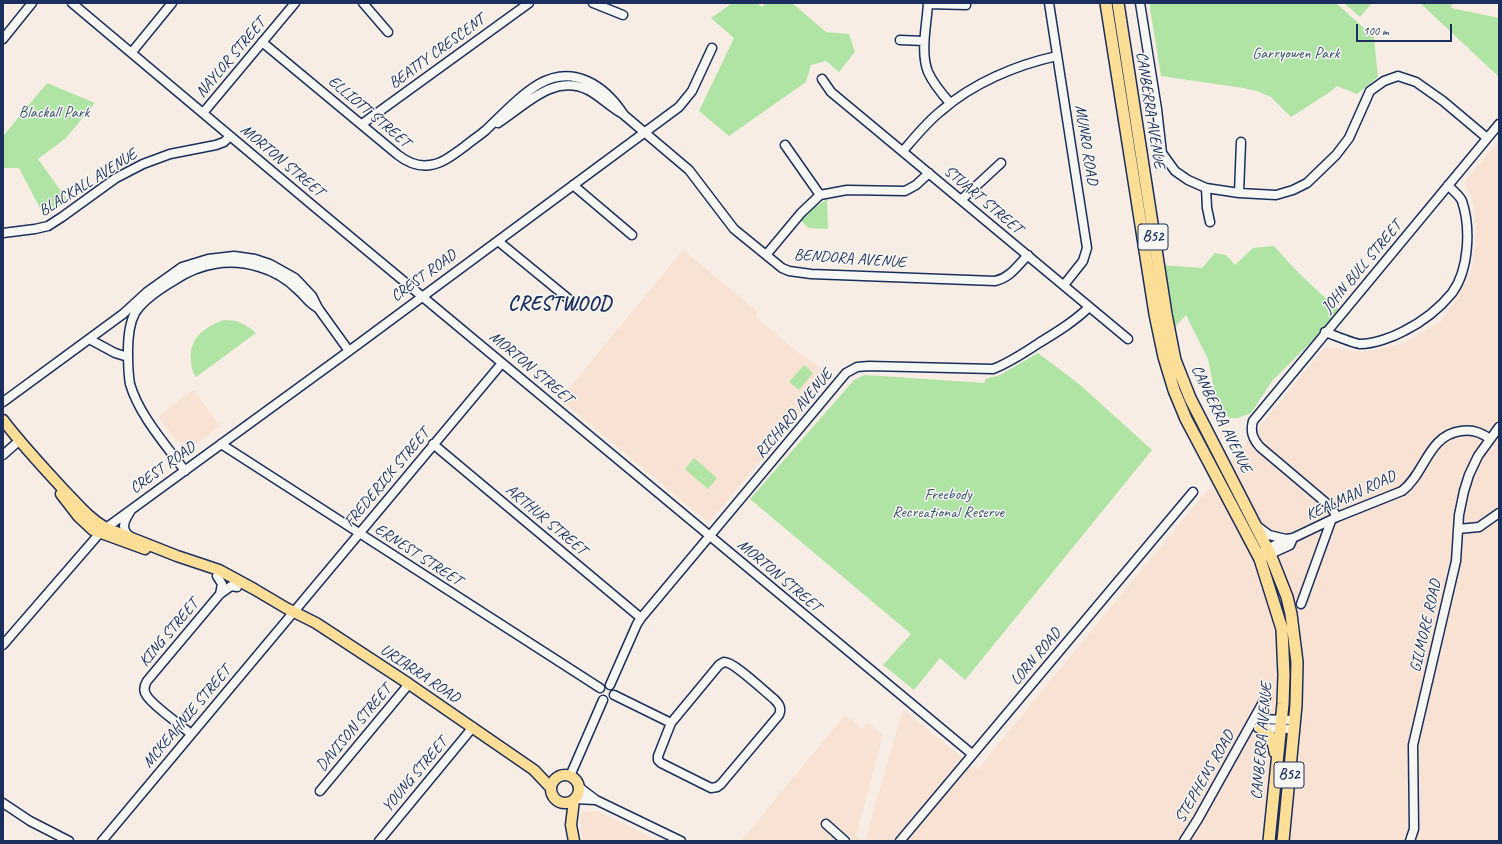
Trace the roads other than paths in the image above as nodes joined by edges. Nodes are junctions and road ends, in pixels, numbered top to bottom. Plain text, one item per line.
1 (32, 3) edge
2 (72, 3) edge
3 (172, 3) edge
4 (295, 3) edge
5 (363, 3) edge
6 (529, 3) edge
7 (593, 3) edge
8 (928, 3) edge
9 (1049, 3) edge
10 (1106, 3) edge
11 (1118, 3) edge
12 (1140, 3) edge
13 (966, 5) dead end
14 (623, 15) dead end
15 (388, 32) dead end
16 (3, 39) edge
17 (900, 40) dead end
18 (924, 41) junction
19 (262, 42) junction
20 (712, 48) dead end
21 (132, 52) junction
22 (1057, 56) junction
23 (822, 79) dead end
24 (950, 103) junction
25 (203, 113) junction
26 (362, 124) junction
27 (1499, 124) edge
28 (644, 133) junction
29 (230, 136) junction
30 (1487, 138) junction
31 (1241, 142) dead end
32 (785, 145) dead end
33 (903, 151) junction
34 (1001, 163) dead end
35 (929, 173) junction
36 (573, 185) junction
37 (1448, 185) junction
38 (1206, 188) junction
39 (1239, 193) junction
40 (820, 195) junction
41 (961, 200) junction
42 (1210, 222) dead end
43 (3, 233) edge
44 (632, 235) dead end
45 (498, 241) junction
46 (766, 255) junction
47 (1028, 256) junction
48 (1064, 285) junction
49 (422, 296) junction
50 (576, 305) dead end
51 (1090, 307) junction
52 (318, 308) junction
53 (138, 309) junction
54 (123, 314) junction
55 (1325, 332) junction
56 (89, 339) junction
57 (1128, 339) dead end
58 (108, 349) junction
59 (349, 351) junction
60 (128, 357) junction
61 (502, 363) junction
62 (128, 373) junction
63 (3, 402) edge
64 (3, 420) edge
65 (1499, 427) edge
66 (1490, 439) junction
67 (20, 440) junction
68 (221, 444) junction
69 (433, 444) junction
70 (3, 455) edge
71 (185, 471) junction
72 (1193, 492) dead end
73 (132, 510) junction
74 (1499, 512) edge
75 (1334, 519) junction
76 (1256, 526) junction
77 (1458, 529) junction
78 (103, 531) junction
79 (359, 534) junction
80 (710, 536) junction
81 (131, 537) junction
82 (1290, 539) junction
83 (1264, 554) junction
84 (177, 556) junction
85 (197, 563) junction
86 (218, 576) junction
87 (237, 587) junction
88 (220, 594) junction
89 (1301, 604) dead end
90 (290, 610) junction
91 (641, 618) junction
92 (3, 645) edge
93 (409, 684) junction
94 (610, 685) junction
95 (600, 688) junction
96 (614, 695) junction
97 (1266, 697) dead end
98 (603, 700) junction
99 (671, 723) junction
100 (1281, 724) junction
101 (1293, 724) junction
102 (1255, 725) junction
103 (473, 727) junction
104 (191, 734) junction
105 (972, 754) junction
106 (1276, 763) junction
107 (534, 770) junction
108 (570, 776) junction
109 (557, 777) junction
110 (579, 787) junction
111 (551, 788) junction
112 (320, 791) dead end
113 (574, 800) junction
114 (596, 800) junction
115 (558, 802) junction
116 (3, 803) edge
117 (826, 824) dead end
118 (571, 825) junction
119 (69, 841) edge
120 (102, 841) edge
121 (379, 841) edge
122 (574, 841) edge
123 (681, 841) edge
124 (845, 841) edge
125 (900, 841) edge
126 (1184, 841) edge
127 (1269, 841) edge
128 (1283, 841) edge
129 (1410, 841) edge

1 - 16 street
2 - 21 street, MORTON STREET
3 - 21 street
4 - 19 street, NAYLOR STREET
5 - 15 street
6 - 26 street, BEATTY CRESCENT
7 - 14 street
8 - 13 street
8 - 18 street
9 - 22 street, MUNRO ROAD
10 - 83 highway, CANBERRA AVENUE / B52
11 - 76 highway, CANBERRA AVENUE / B52
12 - 38 street
17 - 18 street
18 - 24 street
19 - 25 street, NAYLOR STREET
19 - 26 street, ELLIOTT STREET
20 - 28 street, CREST ROAD
21 - 25 street, MORTON STREET
22 - 24 street
22 - 48 street, MUNRO ROAD
23 - 33 street, STUART STREET
24 - 33 street
25 - 29 street, MORTON STREET
26 - 28 street, ELLIOTT STREET
27 - 30 street, JOHN BULL STREET
28 - 36 street, CREST ROAD
28 - 46 street, BENDORA AVENUE
29 - 43 street, BLACKALL AVENUE
29 - 49 street, MORTON STREET
30 - 37 street, JOHN BULL STREET
30 - 39 street
31 - 39 street
32 - 40 street
33 - 35 street, STUART STREET
34 - 41 street
35 - 40 street
35 - 41 street, STUART STREET
36 - 44 street
36 - 45 street, CREST ROAD
37 - 55 street, JOHN BULL STREET
37 - 55 street
38 - 39 street
38 - 42 street
40 - 46 street
41 - 47 street, STUART STREET
45 - 49 street, CREST ROAD
45 - 50 street
46 - 47 street, BENDORA AVENUE
47 - 48 street, STUART STREET
48 - 51 street, STUART STREET
49 - 59 street, CREST ROAD
49 - 61 street, MORTON STREET
51 - 57 street, STUART STREET
51 - 80 street, RICHARD AVENUE
52 - 53 street
52 - 54 street
52 - 59 street
53 - 54 street
53 - 60 street
54 - 56 street
55 - 75 street, JOHN BULL STREET
56 - 58 street
56 - 63 street
58 - 60 street
58 - 62 street
59 - 68 street, CREST ROAD
60 - 62 street
61 - 69 street, FREDERICK STREET
61 - 80 street, MORTON STREET
62 - 71 street
64 - 67 main road, URIARRA ROAD
65 - 66 street, GILMORE ROAD
66 - 75 street, KEALMAN ROAD
66 - 77 street, GILMORE ROAD
67 - 70 street
67 - 78 main road, URIARRA ROAD
68 - 71 street, CREST ROAD
68 - 79 street, ERNEST STREET
69 - 79 street, FREDERICK STREET
69 - 91 street, ARTHUR STREET
71 - 73 street, CREST ROAD
72 - 105 street, LORN ROAD
73 - 78 street, CREST ROAD
73 - 81 street, CREST ROAD
74 - 77 street
75 - 82 street, KEALMAN ROAD
75 - 89 street
76 - 82 street
76 - 83 highway, CANBERRA AVENUE / B52
77 - 129 street, GILMORE ROAD
78 - 81 main road, URIARRA ROAD
78 - 84 main road, URIARRA ROAD
78 - 92 street, CREST ROAD
79 - 90 street, FREDERICK STREET
79 - 95 street, ERNEST STREET
80 - 91 street, RICHARD AVENUE
80 - 105 street, MORTON STREET
81 - 84 main road, URIARRA ROAD
82 - 83 street, KEALMAN ROAD
83 - 100 highway, CANBERRA AVENUE / B52
83 - 101 highway, CANBERRA AVENUE / B52
84 - 85 main road, URIARRA ROAD
85 - 86 main road, URIARRA ROAD
85 - 90 main road, URIARRA ROAD
86 - 87 main road, URIARRA ROAD
86 - 88 street, KING STREET
87 - 88 street, KING STREET
87 - 90 main road, URIARRA ROAD
88 - 104 street, KING STREET
90 - 93 main road, URIARRA ROAD
90 - 104 street, MCKEAHNIE STREET
91 - 94 street, RICHARD AVENUE
93 - 103 main road, URIARRA ROAD
93 - 112 street, DAVISON STREET
94 - 95 street
94 - 96 street
95 - 98 street
96 - 98 street
96 - 99 street
97 - 102 street, STEPHENS ROAD
98 - 108 street
99 - 99 street
100 - 101 street, STEPHENS ROAD
100 - 102 street, STEPHENS ROAD
100 - 106 highway, CANBERRA AVENUE / B52
101 - 128 highway, CANBERRA AVENUE / B52
102 - 106 highway
102 - 126 street, STEPHENS ROAD
103 - 107 main road, URIARRA ROAD
103 - 121 street, YOUNG STREET
104 - 120 street, MCKEAHNIE STREET
105 - 125 street, LORN ROAD
106 - 127 highway, CANBERRA AVENUE / B52
107 - 109 main road, URIARRA ROAD
107 - 111 main road, URIARRA ROAD
108 - 109 main road
108 - 110 main road
109 - 111 main road
110 - 113 main road
110 - 114 street
111 - 115 main road
113 - 114 street
113 - 115 main road
113 - 118 main road
114 - 123 street
115 - 118 main road
116 - 119 street
117 - 124 street
118 - 122 main road

